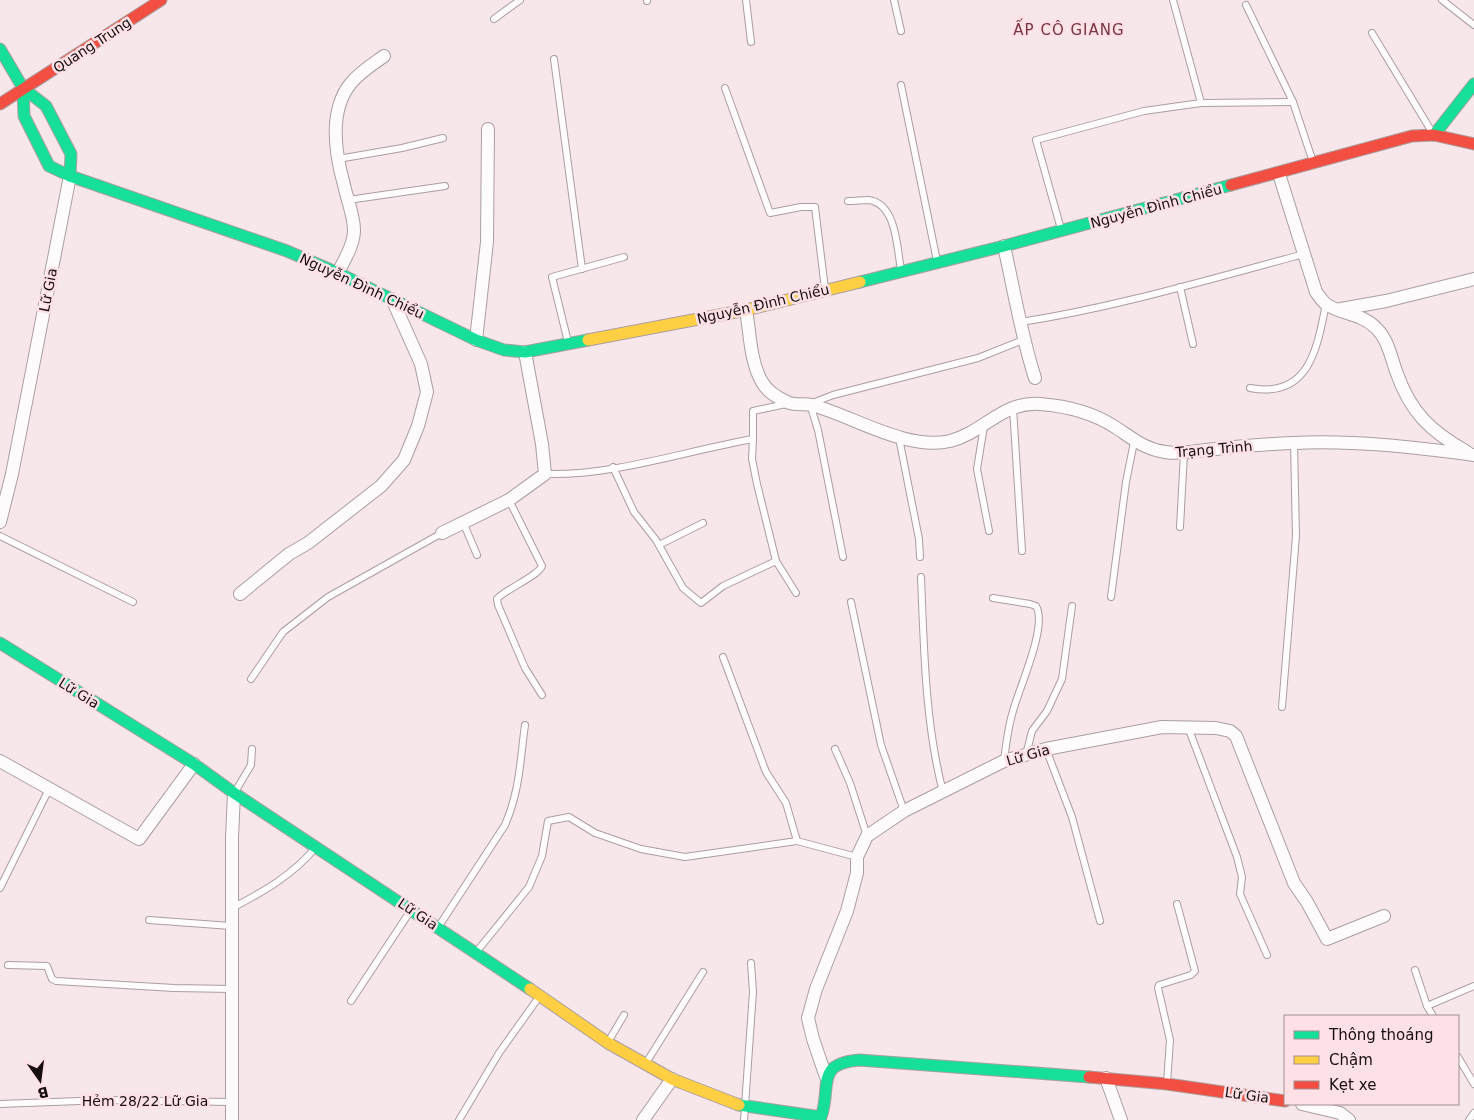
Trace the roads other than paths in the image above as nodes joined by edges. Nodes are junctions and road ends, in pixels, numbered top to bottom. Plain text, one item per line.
1 (161, 0) edge
2 (520, 0) edge
3 (746, 0) edge
4 (894, 0) edge
5 (1174, 0) edge
6 (1442, 0) edge
7 (1246, 5) dead end
8 (494, 19) dead end
9 (1474, 25) edge
10 (901, 31) dead end
11 (1372, 33) dead end
12 (751, 42) dead end
13 (0, 49) edge
14 (384, 56) dead end
15 (554, 60) dead end
16 (1474, 84) edge
17 (901, 85) dead end
18 (23, 88) junction
19 (725, 88) dead end
20 (1293, 102) junction
21 (1201, 103) junction
22 (0, 104) edge
23 (488, 129) dead end
24 (1434, 135) junction
25 (443, 138) dead end
26 (1474, 144) edge
27 (338, 159) junction
28 (1313, 164) junction
29 (1279, 174) junction
30 (70, 176) junction
31 (445, 186) dead end
32 (348, 200) junction
33 (848, 201) dead end
34 (1061, 231) junction
35 (1004, 246) junction
36 (1304, 254) junction
37 (624, 257) dead end
38 (938, 263) junction
39 (582, 269) junction
40 (338, 272) junction
41 (902, 272) junction
42 (1474, 279) edge
43 (1180, 287) junction
44 (825, 290) junction
45 (392, 299) junction
46 (1326, 304) junction
47 (746, 310) junction
48 (1341, 310) junction
49 (1021, 322) junction
50 (476, 340) junction
51 (1023, 340) junction
52 (1193, 344) dead end
53 (569, 345) junction
54 (525, 352) junction
55 (1035, 378) dead end
56 (1250, 388) dead end
57 (790, 404) junction
58 (810, 404) junction
59 (1013, 408) junction
60 (984, 422) junction
61 (899, 436) junction
62 (753, 439) junction
63 (1134, 442) junction
64 (1294, 443) junction
65 (1184, 453) junction
66 (1474, 455) edge
67 (613, 468) junction
68 (545, 474) junction
69 (509, 500) junction
70 (0, 522) edge
71 (462, 522) junction
72 (703, 523) dead end
73 (1180, 527) dead end
74 (989, 531) dead end
75 (442, 533) joint
76 (0, 536) edge
77 (659, 545) junction
78 (1022, 551) dead end
79 (477, 554) dead end
80 (843, 557) dead end
81 (920, 557) dead end
82 (776, 561) junction
83 (921, 577) dead end
84 (796, 593) dead end
85 (240, 594) dead end
86 (1111, 597) dead end
87 (993, 598) dead end
88 (134, 602) dead end
89 (851, 602) dead end
90 (1072, 606) dead end
91 (0, 643) edge
92 (722, 657) dead end
93 (251, 679) dead end
94 (542, 695) dead end
95 (1282, 707) dead end
96 (526, 725) dead end
97 (1188, 727) junction
98 (252, 749) dead end
99 (835, 749) dead end
100 (1046, 749) junction
101 (1026, 755) junction
102 (0, 761) edge
103 (1004, 761) junction
104 (194, 764) junction
105 (50, 788) junction
106 (943, 792) junction
107 (234, 793) junction
108 (904, 811) junction
109 (867, 836) junction
110 (797, 840) junction
111 (316, 846) junction
112 (857, 857) junction
113 (0, 888) edge
114 (1178, 904) dead end
115 (232, 908) junction
116 (411, 909) junction
117 (1384, 916) dead end
118 (150, 920) dead end
119 (1100, 921) dead end
120 (231, 926) junction
121 (438, 927) junction
122 (477, 952) junction
123 (1267, 955) dead end
124 (8, 964) dead end
125 (751, 964) dead end
126 (1415, 970) dead end
127 (703, 972) dead end
128 (1474, 986) edge
129 (232, 989) junction
130 (540, 996) junction
131 (351, 1002) dead end
132 (1427, 1006) junction
133 (1432, 1015) edge
134 (624, 1016) dead end
135 (608, 1043) junction
136 (1459, 1059) edge
137 (646, 1064) junction
138 (826, 1077) junction
139 (1106, 1078) junction
140 (672, 1079) junction
141 (1167, 1084) junction
142 (1474, 1084) edge
143 (1284, 1101) edge
144 (230, 1102) junction
145 (0, 1104) edge
146 (1306, 1105) edge
147 (745, 1108) junction
148 (1474, 1113) edge
149 (821, 1118) edge
150 (232, 1120) edge
151 (459, 1120) edge
152 (642, 1120) edge
153 (744, 1120) edge
154 (1121, 1120) edge
155 (1349, 1120) edge
156 (1469, 1120) edge

1 - 18 main road, Quang Trung
2 - 8 lane
3 - 12 lane
4 - 10 lane
5 - 21 lane
6 - 9 lane
7 - 20 lane
11 - 24 lane
13 - 18 main road
14 - 27 street
15 - 39 lane
16 - 24 main road
17 - 38 lane
18 - 22 main road, Quang Trung
18 - 30 main road
18 - 30 main road, Nguyễn Đình Chiểu
19 - 44 lane
20 - 21 lane
20 - 28 lane
21 - 34 lane
23 - 50 street
24 - 26 main road, Nguyễn Đình Chiểu
24 - 28 main road, Nguyễn Đình Chiểu
25 - 27 lane
27 - 32 street
28 - 29 main road, Nguyễn Đình Chiểu
29 - 34 main road, Nguyễn Đình Chiểu
29 - 36 street
30 - 40 main road, Nguyễn Đình Chiểu
30 - 70 street, Lữ Gia
31 - 32 lane
32 - 40 street
33 - 41 lane
34 - 35 main road, Nguyễn Đình Chiểu
35 - 38 main road, Nguyễn Đình Chiểu
35 - 49 street
36 - 43 lane
36 - 46 street
37 - 39 lane
38 - 41 main road, Nguyễn Đình Chiểu
39 - 53 lane
40 - 45 main road, Nguyễn Đình Chiểu
41 - 44 main road, Nguyễn Đình Chiểu
42 - 48 street
43 - 49 lane
43 - 52 lane
44 - 47 main road, Nguyễn Đình Chiểu
45 - 50 main road, Nguyễn Đình Chiểu
45 - 85 street
46 - 48 street, Trạng Trình
46 - 56 lane
47 - 53 main road, Nguyễn Đình Chiểu
47 - 57 street
48 - 66 street, Trạng Trình
49 - 51 street
50 - 54 main road, Nguyễn Đình Chiểu
51 - 55 street
51 - 58 lane
53 - 54 main road, Nguyễn Đình Chiểu
54 - 68 street
57 - 58 street, Trạng Trình
57 - 62 lane
58 - 61 street, Trạng Trình
58 - 80 lane
59 - 60 street, Trạng Trình
59 - 63 street, Trạng Trình
59 - 78 lane
60 - 61 street, Trạng Trình
60 - 74 lane
61 - 81 lane
62 - 67 lane
62 - 82 lane
63 - 65 street, Trạng Trình
63 - 86 lane
64 - 65 street, Trạng Trình
64 - 66 street, Trạng Trình
64 - 95 lane
65 - 73 lane
67 - 68 lane
67 - 77 lane
68 - 69 street
69 - 71 street
69 - 94 lane
71 - 75 street
71 - 79 lane
72 - 77 lane
75 - 93 lane
76 - 88 lane
77 - 82 lane
82 - 84 lane
83 - 106 lane
87 - 103 lane
89 - 108 lane
90 - 101 lane
91 - 104 main road, Lữ Gia
92 - 110 lane
96 - 121 lane
97 - 100 street, Lữ Gia
97 - 117 street, Lữ Gia
97 - 123 lane
98 - 107 lane
99 - 109 lane
100 - 101 street, Lữ Gia
100 - 119 lane
101 - 103 street, Lữ Gia
102 - 105 street
103 - 106 street, Lữ Gia
104 - 105 street
104 - 107 main road, Lữ Gia
105 - 113 lane
106 - 108 street, Lữ Gia
107 - 111 main road, Lữ Gia
107 - 115 street
108 - 109 street, Lữ Gia
109 - 112 street, Lữ Gia
110 - 112 lane
110 - 122 lane
111 - 115 lane
111 - 116 main road, Lữ Gia
112 - 138 street, Lữ Gia
114 - 141 lane
115 - 120 street
116 - 121 main road, Lữ Gia
116 - 131 lane
118 - 120 lane
120 - 129 street
121 - 122 main road, Lữ Gia
122 - 130 main road, Lữ Gia
124 - 129 lane
125 - 147 lane
126 - 132 lane
127 - 137 lane
128 - 132 lane
129 - 144 street
130 - 135 main road, Lữ Gia
130 - 151 lane
132 - 133 lane
134 - 135 lane
135 - 137 main road, Lữ Gia
136 - 142 lane
137 - 140 main road, Lữ Gia
138 - 139 main road, Lữ Gia
138 - 149 main road, Lữ Gia
139 - 141 main road, Lữ Gia
139 - 154 street
140 - 147 main road, Lữ Gia
140 - 152 street
141 - 143 main road, Lữ Gia
144 - 145 lane, Hẻm 28/22 Lữ Gia
144 - 150 street
146 - 155 street
147 - 149 main road, Lữ Gia
147 - 153 lane
148 - 156 lane

